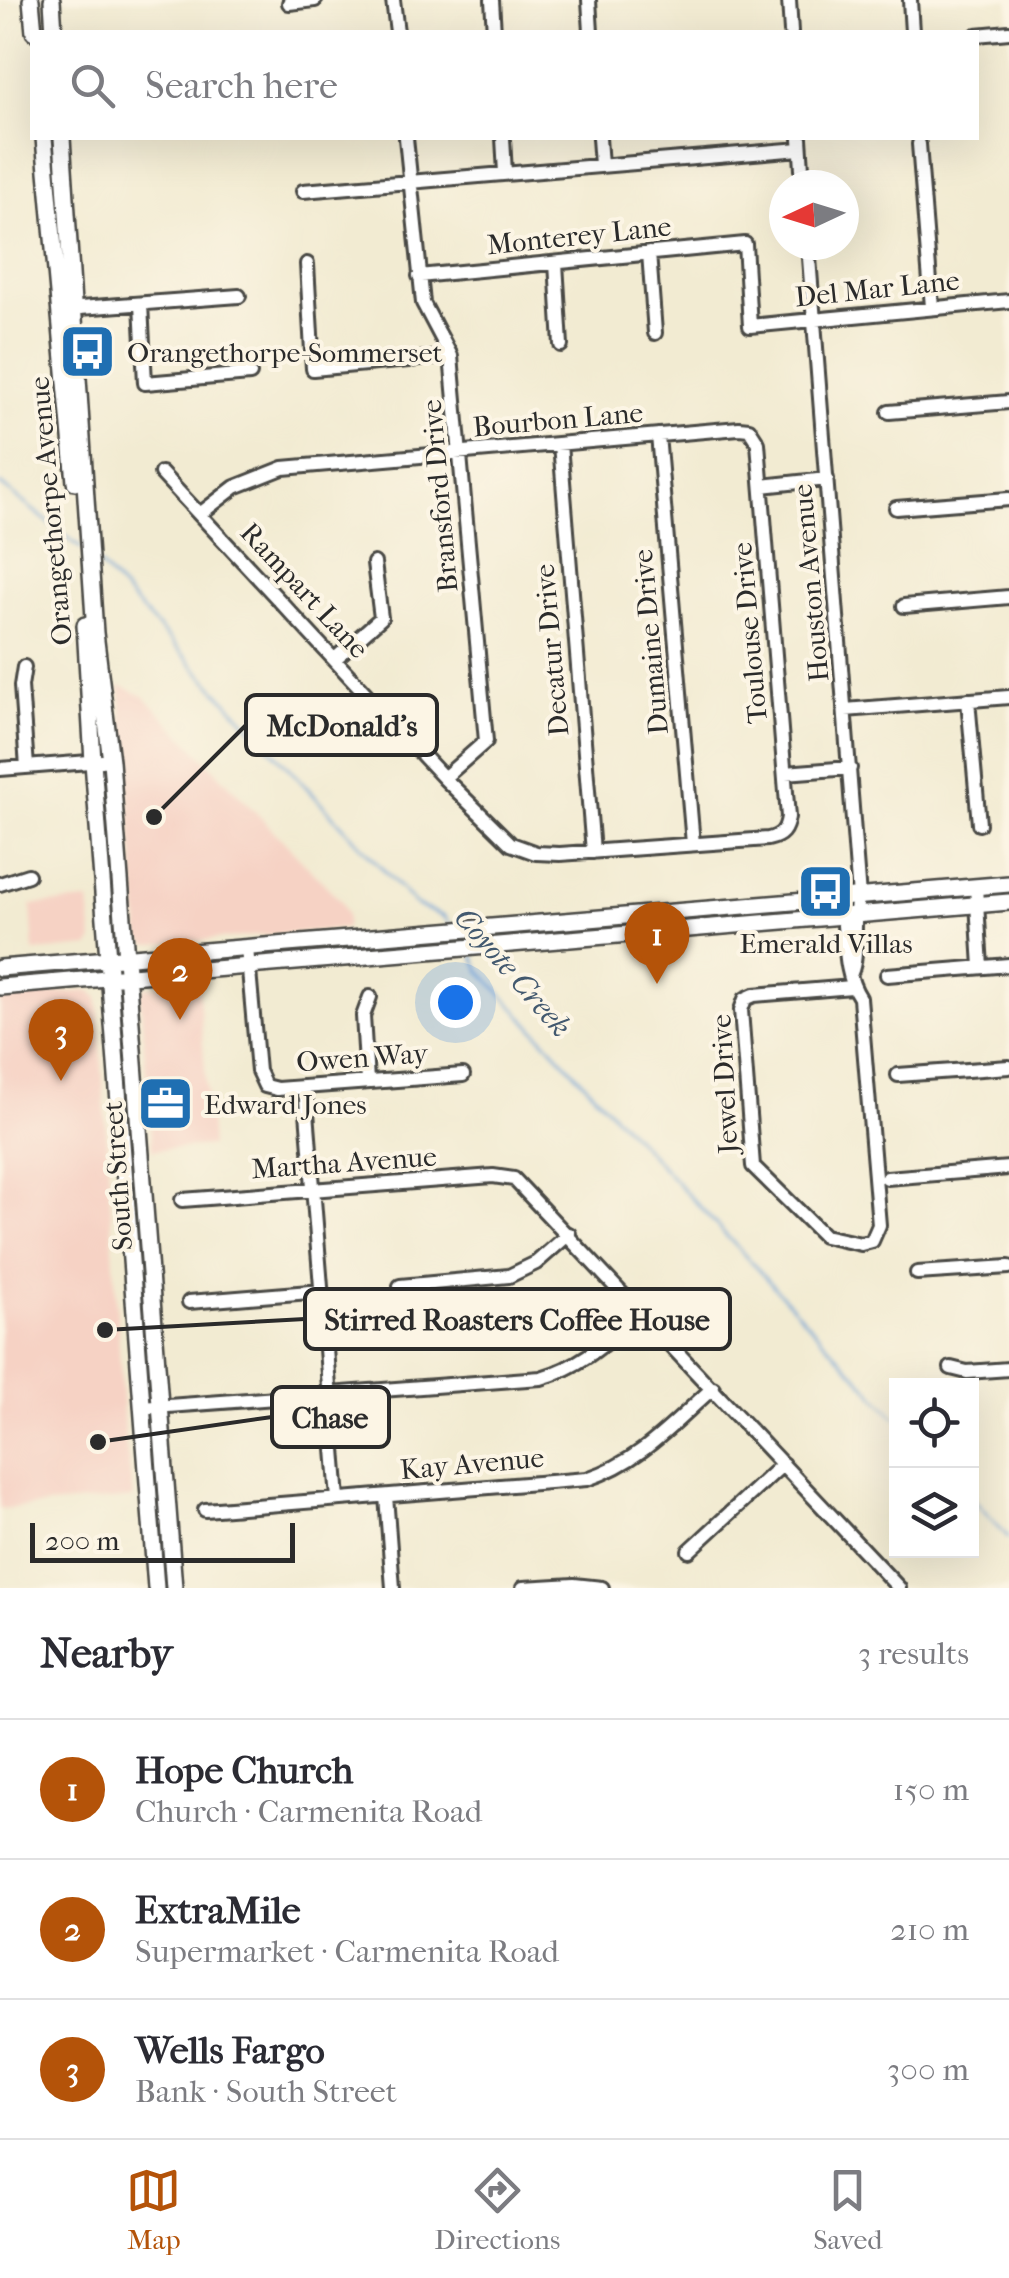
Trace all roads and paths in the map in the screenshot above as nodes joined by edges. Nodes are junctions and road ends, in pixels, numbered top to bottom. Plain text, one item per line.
1 (31, 0) edge
2 (52, 0) edge
3 (315, 0) edge
4 (394, 0) edge
5 (492, 0) edge
6 (588, 0) edge
7 (788, 0) edge
8 (910, 0) edge
9 (289, 3) dead end
10 (34, 30) edge
11 (54, 30) edge
12 (397, 30) edge
13 (494, 30) edge
14 (591, 30) edge
15 (791, 30) edge
16 (912, 30) edge
17 (1009, 32) edge
18 (979, 35) edge
19 (44, 140) edge
20 (62, 140) edge
21 (406, 140) edge
22 (502, 140) edge
23 (599, 140) edge
24 (800, 143) edge
25 (919, 144) dead end
26 (734, 145) edge
27 (601, 165) junction
28 (803, 170) edge
29 (505, 173) junction
30 (410, 180) junction
31 (303, 191) dead end
32 (649, 253) junction
33 (809, 260) edge
34 (556, 263) junction
35 (307, 264) dead end
36 (419, 276) junction
37 (239, 296) dead end
38 (1009, 301) edge
39 (140, 304) junction
40 (932, 306) junction
41 (66, 310) junction
42 (814, 320) junction
43 (750, 326) joint
44 (655, 333) dead end
45 (561, 345) dead end
46 (451, 356) junction
47 (250, 374) dead end
48 (1009, 402) edge
49 (888, 412) dead end
50 (753, 432) joint
51 (658, 435) junction
52 (560, 444) junction
53 (460, 452) junction
54 (161, 473) dead end
55 (827, 479) junction
56 (762, 486) junction
57 (1009, 499) edge
58 (896, 508) dead end
59 (200, 514) junction
60 (374, 563) dead end
61 (1009, 596) edge
62 (904, 606) dead end
63 (90, 628) junction
64 (335, 659) junction
65 (24, 667) dead end
66 (1009, 697) edge
67 (968, 700) junction
68 (845, 710) junction
69 (110, 760) junction
70 (92, 762) junction
71 (27, 767) junction
72 (850, 768) junction
73 (0, 769) edge
74 (785, 773) junction
75 (444, 778) junction
76 (979, 824) dead end
77 (784, 832) joint
78 (693, 844) junction
79 (593, 852) junction
80 (28, 875) dead end
81 (0, 884) edge
82 (1009, 884) edge
83 (976, 886) junction
84 (859, 897) junction
85 (1009, 902) edge
86 (977, 905) junction
87 (853, 916) junction
88 (247, 948) junction
89 (126, 958) junction
90 (107, 960) junction
91 (1009, 965) edge
92 (249, 966) junction
93 (981, 967) junction
94 (0, 968) edge
95 (886, 974) dead end
96 (127, 976) junction
97 (108, 978) junction
98 (852, 980) junction
99 (0, 987) edge
100 (370, 996) dead end
101 (1009, 1067) edge
102 (464, 1075) dead end
103 (898, 1075) dead end
104 (367, 1082) junction
105 (306, 1087) junction
106 (1009, 1168) edge
107 (887, 1178) dead end
108 (314, 1189) junction
109 (182, 1200) dead end
110 (569, 1234) junction
111 (1009, 1267) edge
112 (916, 1273) dead end
113 (400, 1286) dead end
114 (322, 1291) junction
115 (189, 1302) dead end
116 (642, 1312) junction
117 (951, 1368) dead end
118 (1009, 1369) edge
119 (713, 1388) junction
120 (330, 1396) junction
121 (142, 1408) junction
122 (160, 1408) junction
123 (783, 1464) junction
124 (386, 1496) junction
125 (338, 1499) junction
126 (205, 1510) dead end
127 (688, 1552) dead end
128 (156, 1588) edge
129 (174, 1588) edge
130 (392, 1588) edge
131 (523, 1588) edge
132 (602, 1588) edge
133 (899, 1588) edge

1 - 10 main road
2 - 11 main road
3 - 9 street
4 - 12 street
5 - 13 street
6 - 14 street
7 - 15 street
8 - 16 street
17 - 18 street
19 - 41 main road, Orangethorpe Avenue
20 - 41 main road, Orangethorpe Avenue
21 - 30 street, Bransford Drive
22 - 29 street
23 - 27 street
24 - 26 street
24 - 28 street
25 - 40 street
26 - 27 street
27 - 29 street
29 - 30 street
30 - 31 street
30 - 36 street, Bransford Drive
32 - 34 street, Monterey Lane
32 - 43 street, Monterey Lane
32 - 44 street
33 - 42 street, Houston Avenue
34 - 36 street, Monterey Lane
34 - 45 street
35 - 46 street
36 - 46 street, Bransford Drive
37 - 39 street
38 - 40 street, Del Mar Lane
39 - 41 street
39 - 47 street
40 - 42 street, Del Mar Lane
41 - 63 main road, Orangethorpe Avenue
42 - 43 street, Del Mar Lane
42 - 55 street, Houston Avenue
46 - 53 street, Bransford Drive
48 - 49 street
50 - 51 street, Bourbon Lane
50 - 56 street, Toulouse Drive
51 - 52 street, Bourbon Lane
51 - 78 street, Dumaine Drive
52 - 53 street, Bourbon Lane
52 - 79 street, Decatur Drive
53 - 59 street, Bourbon Lane
53 - 75 street, Bransford Drive
54 - 59 street, Rampart Lane
55 - 56 street
55 - 68 street, Houston Avenue
56 - 74 street, Toulouse Drive
57 - 58 street
59 - 64 street, Rampart Lane
60 - 64 street
61 - 62 street
63 - 69 main road, Orangethorpe Avenue
63 - 70 main road, Orangethorpe Avenue
64 - 75 street, Rampart Lane
65 - 71 street
66 - 67 street
67 - 68 street
67 - 76 street
68 - 72 street, Houston Avenue
69 - 70 street
69 - 89 main road, South Street
70 - 71 street
70 - 90 main road, South Street
71 - 73 street
72 - 74 street
72 - 84 street, Houston Avenue
74 - 77 street, Toulouse Drive
75 - 79 street, Rampart Lane
77 - 78 street, Rampart Lane
78 - 79 street, Rampart Lane
80 - 81 street
82 - 83 main road
83 - 84 main road
83 - 86 street
84 - 87 street, Houston Avenue
84 - 88 main road
85 - 86 main road
86 - 87 main road
86 - 93 street
87 - 92 main road
87 - 98 street, Jewel Drive
88 - 89 main road
88 - 92 street
89 - 90 main road
89 - 96 main road, South Street
90 - 94 main road
90 - 97 main road, South Street
91 - 93 street
92 - 96 main road
92 - 105 street, Owen Way
93 - 95 street
96 - 97 main road
96 - 122 main road, South Street
97 - 99 main road
97 - 121 main road, South Street
98 - 98 street, Jewel Drive
100 - 104 street
101 - 103 street
102 - 104 street, Owen Way
104 - 105 street, Owen Way
105 - 108 street
106 - 107 street
108 - 109 street, Martha Avenue
108 - 110 street, Martha Avenue
108 - 114 street
110 - 113 street
110 - 116 street
111 - 112 street
114 - 115 street
114 - 120 street
116 - 119 street
116 - 120 street
117 - 118 street
119 - 123 street
119 - 124 street, Kay Avenue
120 - 122 street
120 - 125 street
121 - 122 street
121 - 128 main road, South Street
122 - 129 main road, South Street
123 - 127 street
123 - 133 street
124 - 125 street, Kay Avenue
124 - 130 street
125 - 126 street, Kay Avenue
131 - 132 street

